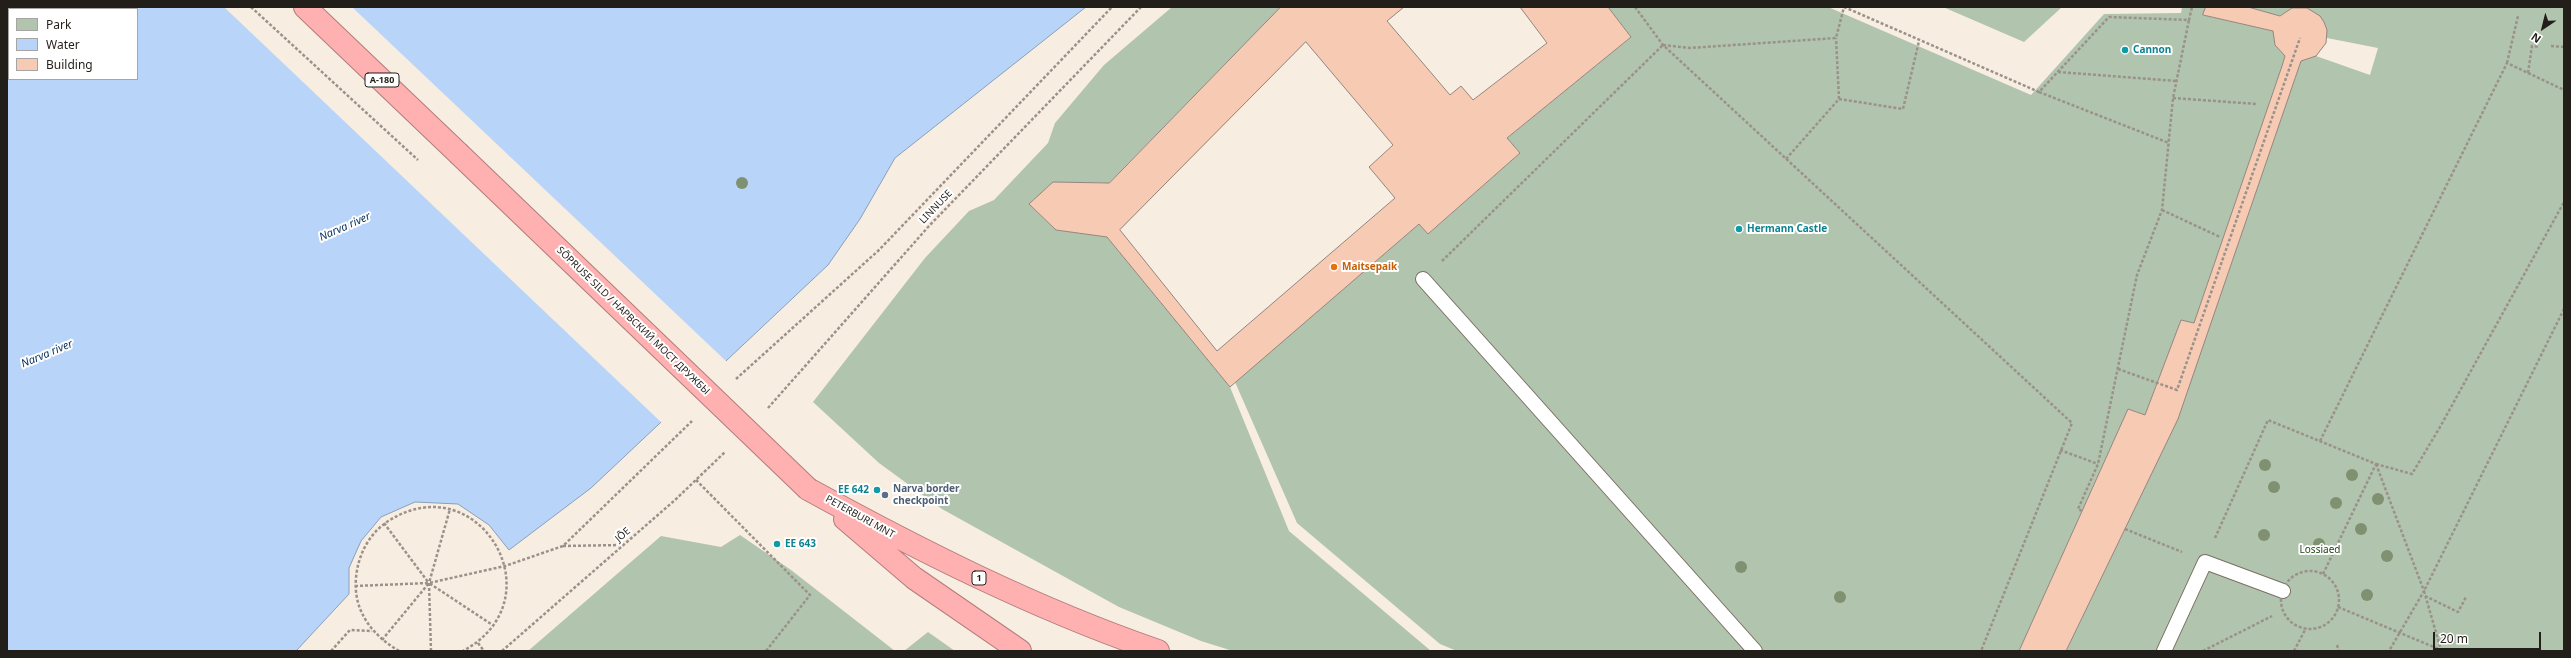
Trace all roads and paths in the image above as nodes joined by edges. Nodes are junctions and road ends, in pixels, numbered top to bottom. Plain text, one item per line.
1 (251, 7) edge
2 (305, 7) edge
3 (1112, 7) edge
4 (1141, 7) edge
5 (1635, 7) edge
6 (1844, 7) edge
7 (2192, 7) edge
8 (2518, 16) dead end
9 (2189, 20) junction
10 (1836, 38) junction
11 (2300, 38) dead end
12 (1919, 40) junction
13 (1663, 45) junction
14 (2551, 46) dead end
15 (2539, 47) dead end
16 (2564, 47) edge
17 (2507, 63) junction
18 (2057, 72) junction
19 (2528, 73) junction
20 (2177, 81) junction
21 (2564, 90) edge
22 (2039, 92) junction
23 (2173, 98) junction
24 (1839, 100) junction
25 (2257, 104) dead end
26 (2169, 143) junction
27 (1786, 159) junction
28 (420, 162) dead end
29 (2564, 202) edge
30 (2162, 210) junction
31 (2220, 237) dead end
32 (879, 250) dead end
33 (1424, 279) joint
34 (2564, 309) edge
35 (2118, 369) junction
36 (767, 409) dead end
37 (2320, 441) junction
38 (729, 448) dead end
39 (2060, 450) junction
40 (2098, 464) junction
41 (2376, 464) junction
42 (696, 480) junction
43 (808, 489) junction
44 (450, 509) junction
45 (2082, 511) dead end
46 (384, 523) junction
47 (2125, 529) dead end
48 (623, 545) junction
49 (563, 546) dead end
50 (2187, 554) dead end
51 (2205, 562) junction
52 (505, 566) junction
53 (2323, 574) junction
54 (429, 583) junction
55 (355, 586) junction
56 (2424, 590) junction
57 (2283, 591) junction
58 (2425, 596) junction
59 (2466, 597) dead end
60 (2338, 607) junction
61 (2284, 610) junction
62 (494, 626) junction
63 (2306, 628) junction
64 (373, 631) junction
65 (2398, 633) junction
66 (382, 640) junction
67 (478, 643) junction
68 (2337, 645) dead end
69 (331, 651) edge
70 (399, 651) edge
71 (431, 651) edge
72 (463, 651) edge
73 (484, 651) edge
74 (502, 651) edge
75 (766, 651) edge
76 (1020, 651) edge
77 (1158, 651) edge
78 (1755, 651) edge
79 (1981, 651) edge
80 (2164, 651) edge
81 (2203, 651) edge
82 (2294, 651) edge
83 (2340, 651) edge
84 (2389, 651) edge
85 (2442, 651) edge

1 - 28 path
2 - 43 highway, SÕPRUSE SILD / НАРВСКИЙ МОСТ ДРУЖБЫ / А-180, bridge
3 - 32 path
4 - 36 path, LINNUSE
5 - 13 path
6 - 10 path
6 - 12 path
7 - 9 path
8 - 17 path
9 - 18 path
9 - 20 path
10 - 13 path
10 - 24 path
11 - 35 path
12 - 22 path
12 - 24 path
13 - 27 path
13 - 33 path
14 - 16 path
15 - 19 path
17 - 19 path
17 - 37 path
18 - 20 path
18 - 22 path
19 - 21 path
20 - 23 path
22 - 26 path
23 - 25 path
23 - 26 path
24 - 27 path
26 - 30 path
27 - 39 path
29 - 41 path
30 - 31 path
30 - 35 path
33 - 78 lane
34 - 56 path
35 - 40 path
37 - 41 path
37 - 51 path
38 - 42 path, JÕE
39 - 40 path
39 - 79 path
40 - 45 path
41 - 53 path
41 - 56 path
42 - 48 path, JÕE
42 - 75 path
43 - 76 highway, PETERBURI MNT
43 - 77 highway, PETERBURI MNT / 1
44 - 46 path
44 - 52 path
44 - 54 path
46 - 54 path
46 - 55 path
47 - 50 path
48 - 49 path
48 - 74 path, JÕE
51 - 57 lane
51 - 80 lane
52 - 54 path
52 - 62 path
53 - 57 path
53 - 60 path
54 - 55 path
54 - 62 path
54 - 66 path
54 - 71 path
55 - 64 path
56 - 58 path
56 - 65 path
57 - 61 path
58 - 59 path
58 - 85 path
60 - 63 path
60 - 65 path
61 - 63 path
61 - 81 path
62 - 67 path
63 - 82 path
64 - 66 path
64 - 69 path
65 - 84 path
65 - 85 path
66 - 70 path
67 - 72 path
67 - 73 path
68 - 83 path

